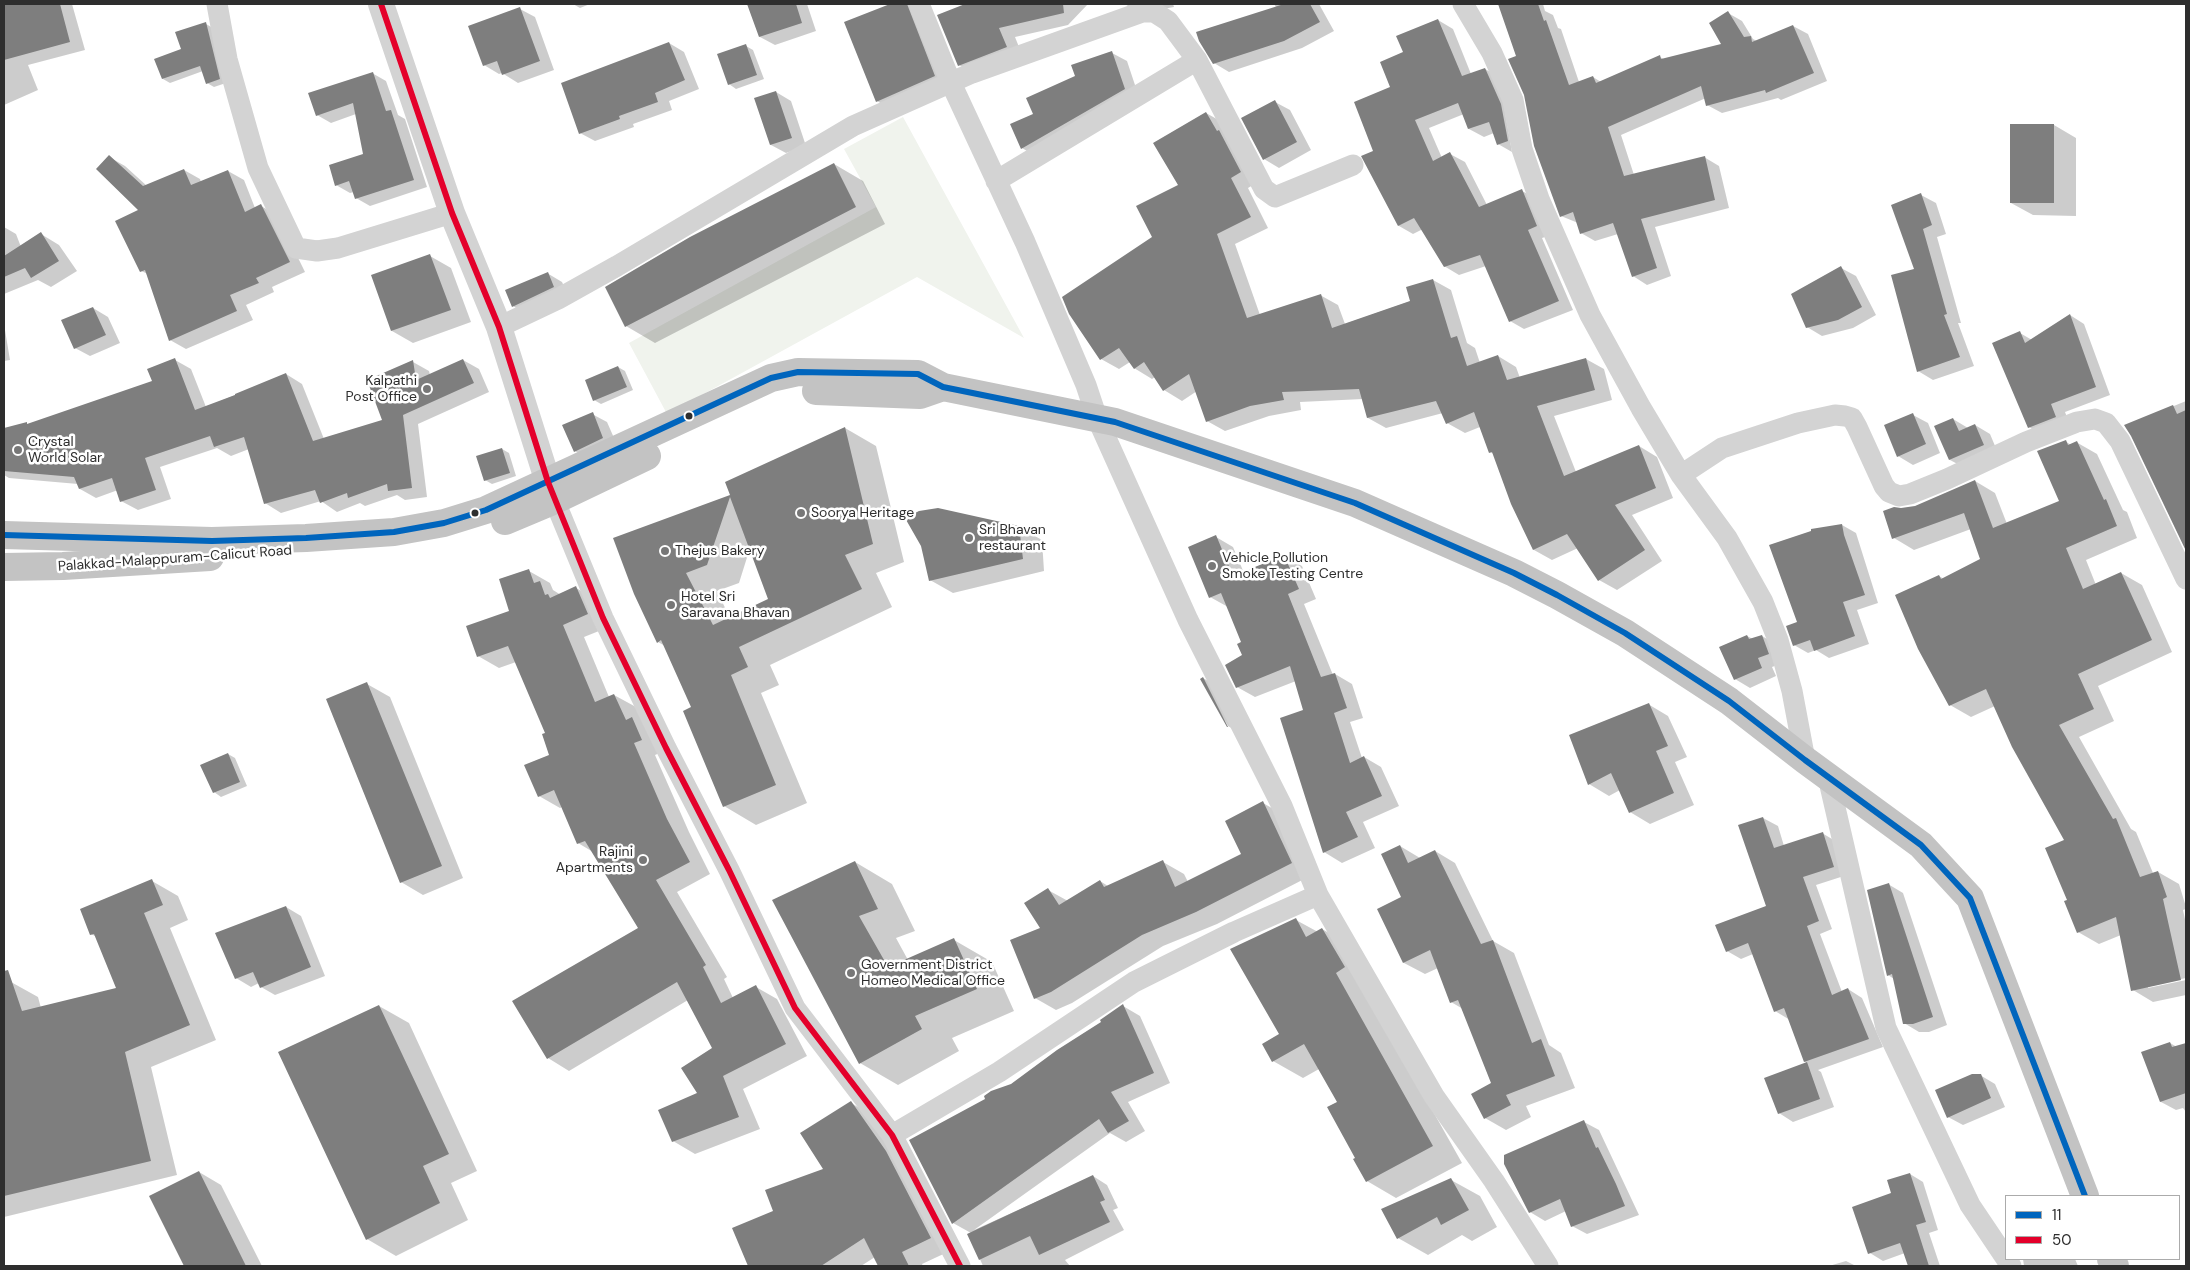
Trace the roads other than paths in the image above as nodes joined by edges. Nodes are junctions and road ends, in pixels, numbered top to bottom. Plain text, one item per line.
1 (217, 4) edge
2 (381, 4) edge
3 (919, 4) edge
4 (1462, 4) edge
5 (1198, 60) junction
6 (952, 83) junction
7 (1353, 165) dead end
8 (996, 181) junction
9 (452, 213) junction
10 (499, 327) junction
11 (1097, 418) junction
12 (1681, 475) junction
13 (551, 491) junction
14 (4, 535) edge
15 (4, 567) edge
16 (2186, 579) edge
17 (1805, 760) junction
18 (1828, 777) junction
19 (1318, 895) junction
20 (892, 1135) junction
21 (2085, 1195) edge
22 (2005, 1257) edge
23 (960, 1266) edge
24 (1548, 1266) edge

1 - 9 street
2 - 9 street
3 - 6 street
4 - 12 street
5 - 6 street
5 - 7 street
5 - 8 street
6 - 8 street
6 - 10 street
8 - 11 street
9 - 10 street
10 - 13 street
11 - 13 highway, Palakkad-Malappuram-Calicut Road
11 - 17 highway, Palakkad-Malappuram-Calicut Road
11 - 19 street
12 - 16 street
12 - 17 street
13 - 14 highway, Palakkad-Malappuram-Calicut Road
13 - 15 highway, Palakkad-Malappuram-Calicut Road
13 - 20 street
17 - 18 highway, Palakkad-Malappuram-Calicut Road
18 - 21 highway, Palakkad-Malappuram-Calicut Road
18 - 22 street
19 - 20 street
19 - 24 street
20 - 23 street

